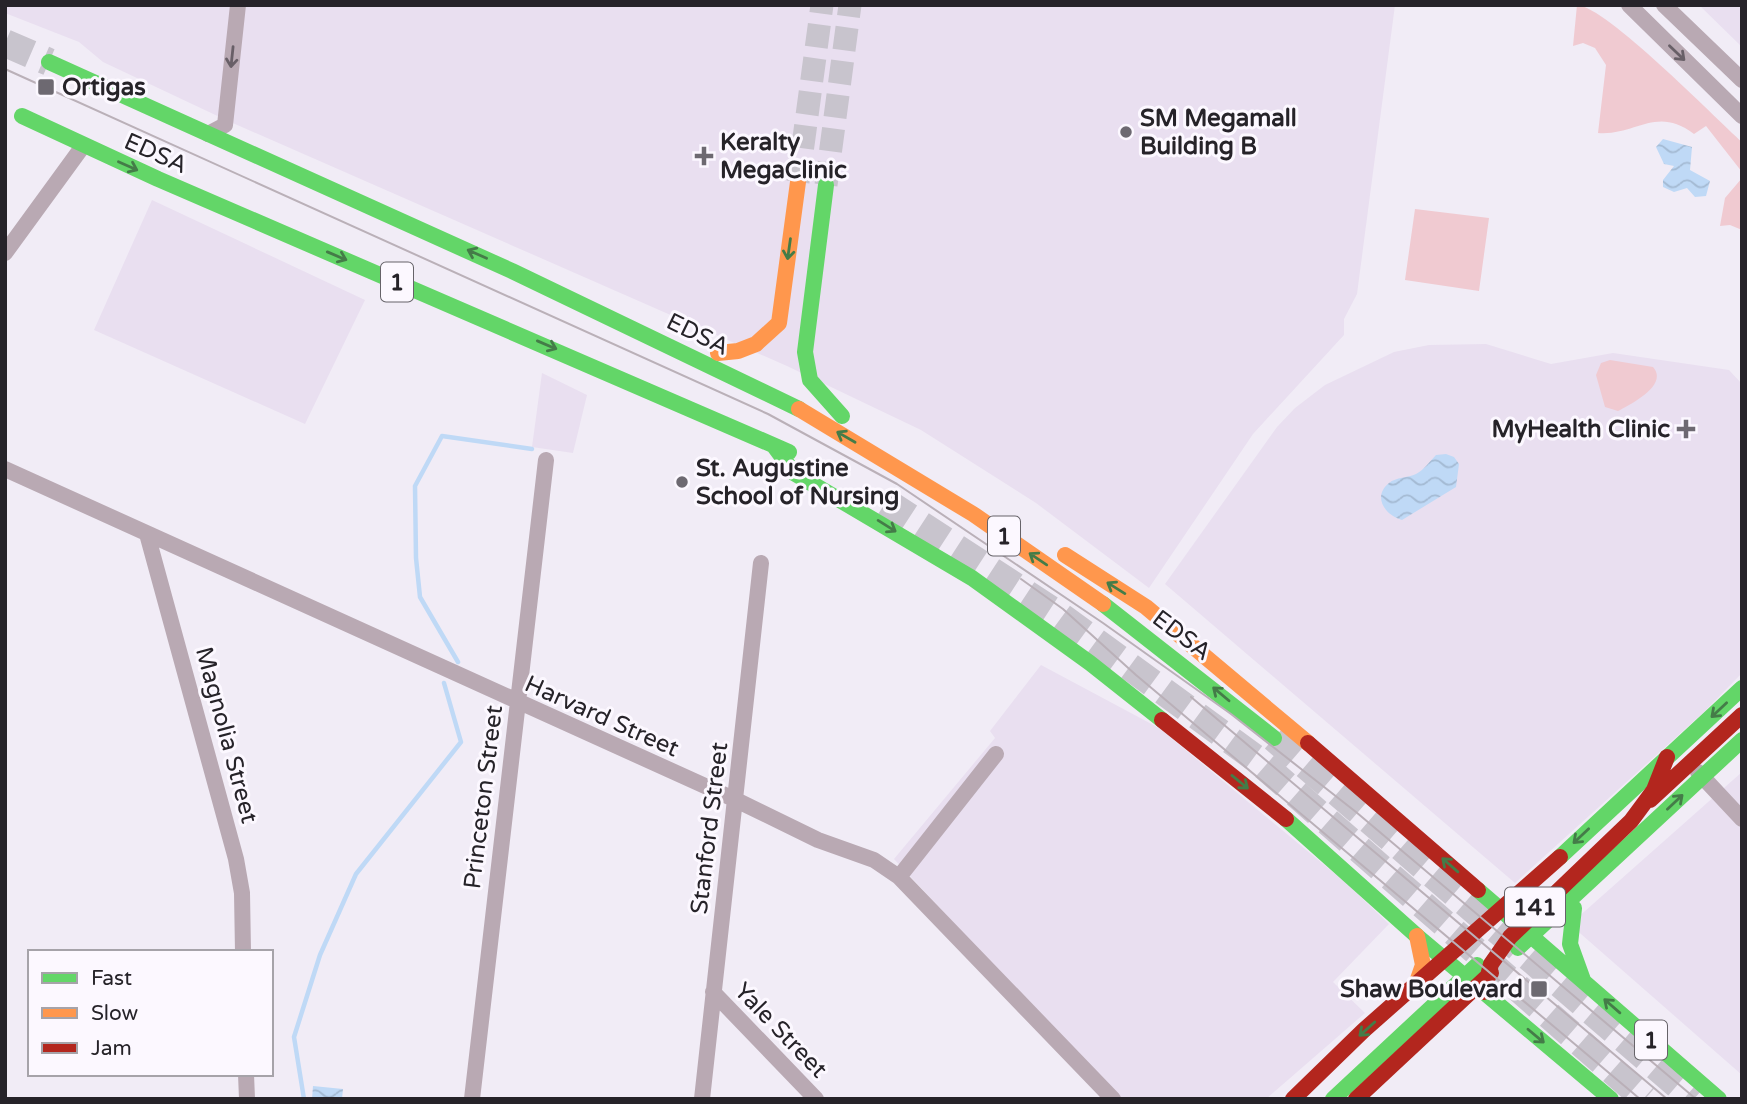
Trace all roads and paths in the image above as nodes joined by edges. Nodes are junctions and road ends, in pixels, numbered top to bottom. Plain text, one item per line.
1 (238, 5) edge
2 (1629, 5) edge
3 (1664, 5) edge
4 (49, 62) tunnel mouth
5 (1742, 80) edge
6 (22, 116) dead end
7 (1742, 116) edge
8 (208, 134) junction
9 (83, 146) junction
10 (798, 182) tunnel mouth
11 (826, 185) tunnel mouth
12 (5, 253) edge
13 (779, 323) junction
14 (808, 325) junction
15 (683, 352) junction
16 (718, 353) junction
17 (842, 416) junction
18 (774, 446) junction
19 (802, 458) dead end
20 (546, 460) dead end
21 (5, 469) edge
22 (1018, 525) dead end
23 (147, 534) junction
24 (1051, 546) dead end
25 (761, 563) dead end
26 (1742, 688) edge
27 (517, 703) junction
28 (1742, 715) edge
29 (1699, 728) junction
30 (1273, 738) tunnel mouth
31 (1742, 740) edge
32 (1671, 753) junction
33 (996, 754) dead end
34 (1739, 765) edge
35 (1712, 788) junction
36 (736, 800) junction
37 (1742, 819) edge
38 (899, 877) junction
39 (1574, 908) junction
40 (1502, 910) junction
41 (1520, 927) junction
42 (1417, 936) junction
43 (1538, 941) junction
44 (243, 950) edge
45 (1446, 960) junction
46 (1466, 977) junction
47 (1584, 982) junction
48 (1416, 985) junction
49 (713, 992) junction
50 (1484, 992) junction
51 (1319, 1074) junction
52 (246, 1076) edge
53 (1335, 1098) edge
54 (247, 1099) edge
55 (472, 1099) edge
56 (702, 1099) edge
57 (816, 1099) edge
58 (1112, 1099) edge
59 (1293, 1099) edge
60 (1356, 1099) edge
61 (1368, 1099) edge
62 (1611, 1099) edge
63 (1719, 1099) edge

1 -> 8 street
2 -> 7 street
3 - 5 street
4 - 8 main road, EDSA / 1
6 - 9 main road, EDSA / 1
15 -> 8 main road, EDSA / 1
9 - 12 street
9 -> 18 main road, EDSA / 1
10 -> 13 main road
11 - 14 main road
13 - 14 main road
13 - 16 main road
14 - 17 main road
15 - 16 main road, 1
30 -> 15 main road, EDSA / 1
16 - 17 main road, 1
17 - 22 main road, 1
18 - 19 main road, EDSA / 1
18 -> 42 main road, 1
20 - 27 street, Princeton Street
21 - 23 street, Harvard Street
23 - 27 street, Harvard Street
23 - 44 street, Magnolia Street
40 -> 24 main road, 1
25 - 36 street, Stanford Street
26 -> 29 main road, 141
27 - 36 street, Harvard Street
27 - 55 street, Princeton Street
28 - 53 main road, 141
29 - 32 main road, 141
29 - 34 main road
60 -> 31 main road, 141
32 - 35 street
32 -> 40 main road, 141
32 - 41 main road
33 - 38 street
34 - 35 main road, 141
35 - 37 street
35 - 39 main road, 141
36 - 38 street, Harvard Street
36 - 49 street, Stanford Street
38 - 58 street, Harvard Street
39 - 43 main road, 141
39 - 47 main road
40 - 41 main road, 1
40 - 45 main road, 141
40 - 46 main road
41 - 43 main road, 1
41 - 50 main road
42 - 45 main road, 1
42 - 48 main road
43 - 47 main road, 1
43 - 50 main road, 141
45 - 46 main road, 1
45 - 48 main road, 141
46 - 50 main road, 1
46 - 53 main road
63 -> 47 main road, 1
48 -> 51 main road, 141
49 - 56 street, Stanford Street
49 - 57 street, Yale Street
50 - 61 main road, 141
50 -> 62 main road, 1
51 - 53 main road
51 - 59 main road, 141
52 - 54 street

